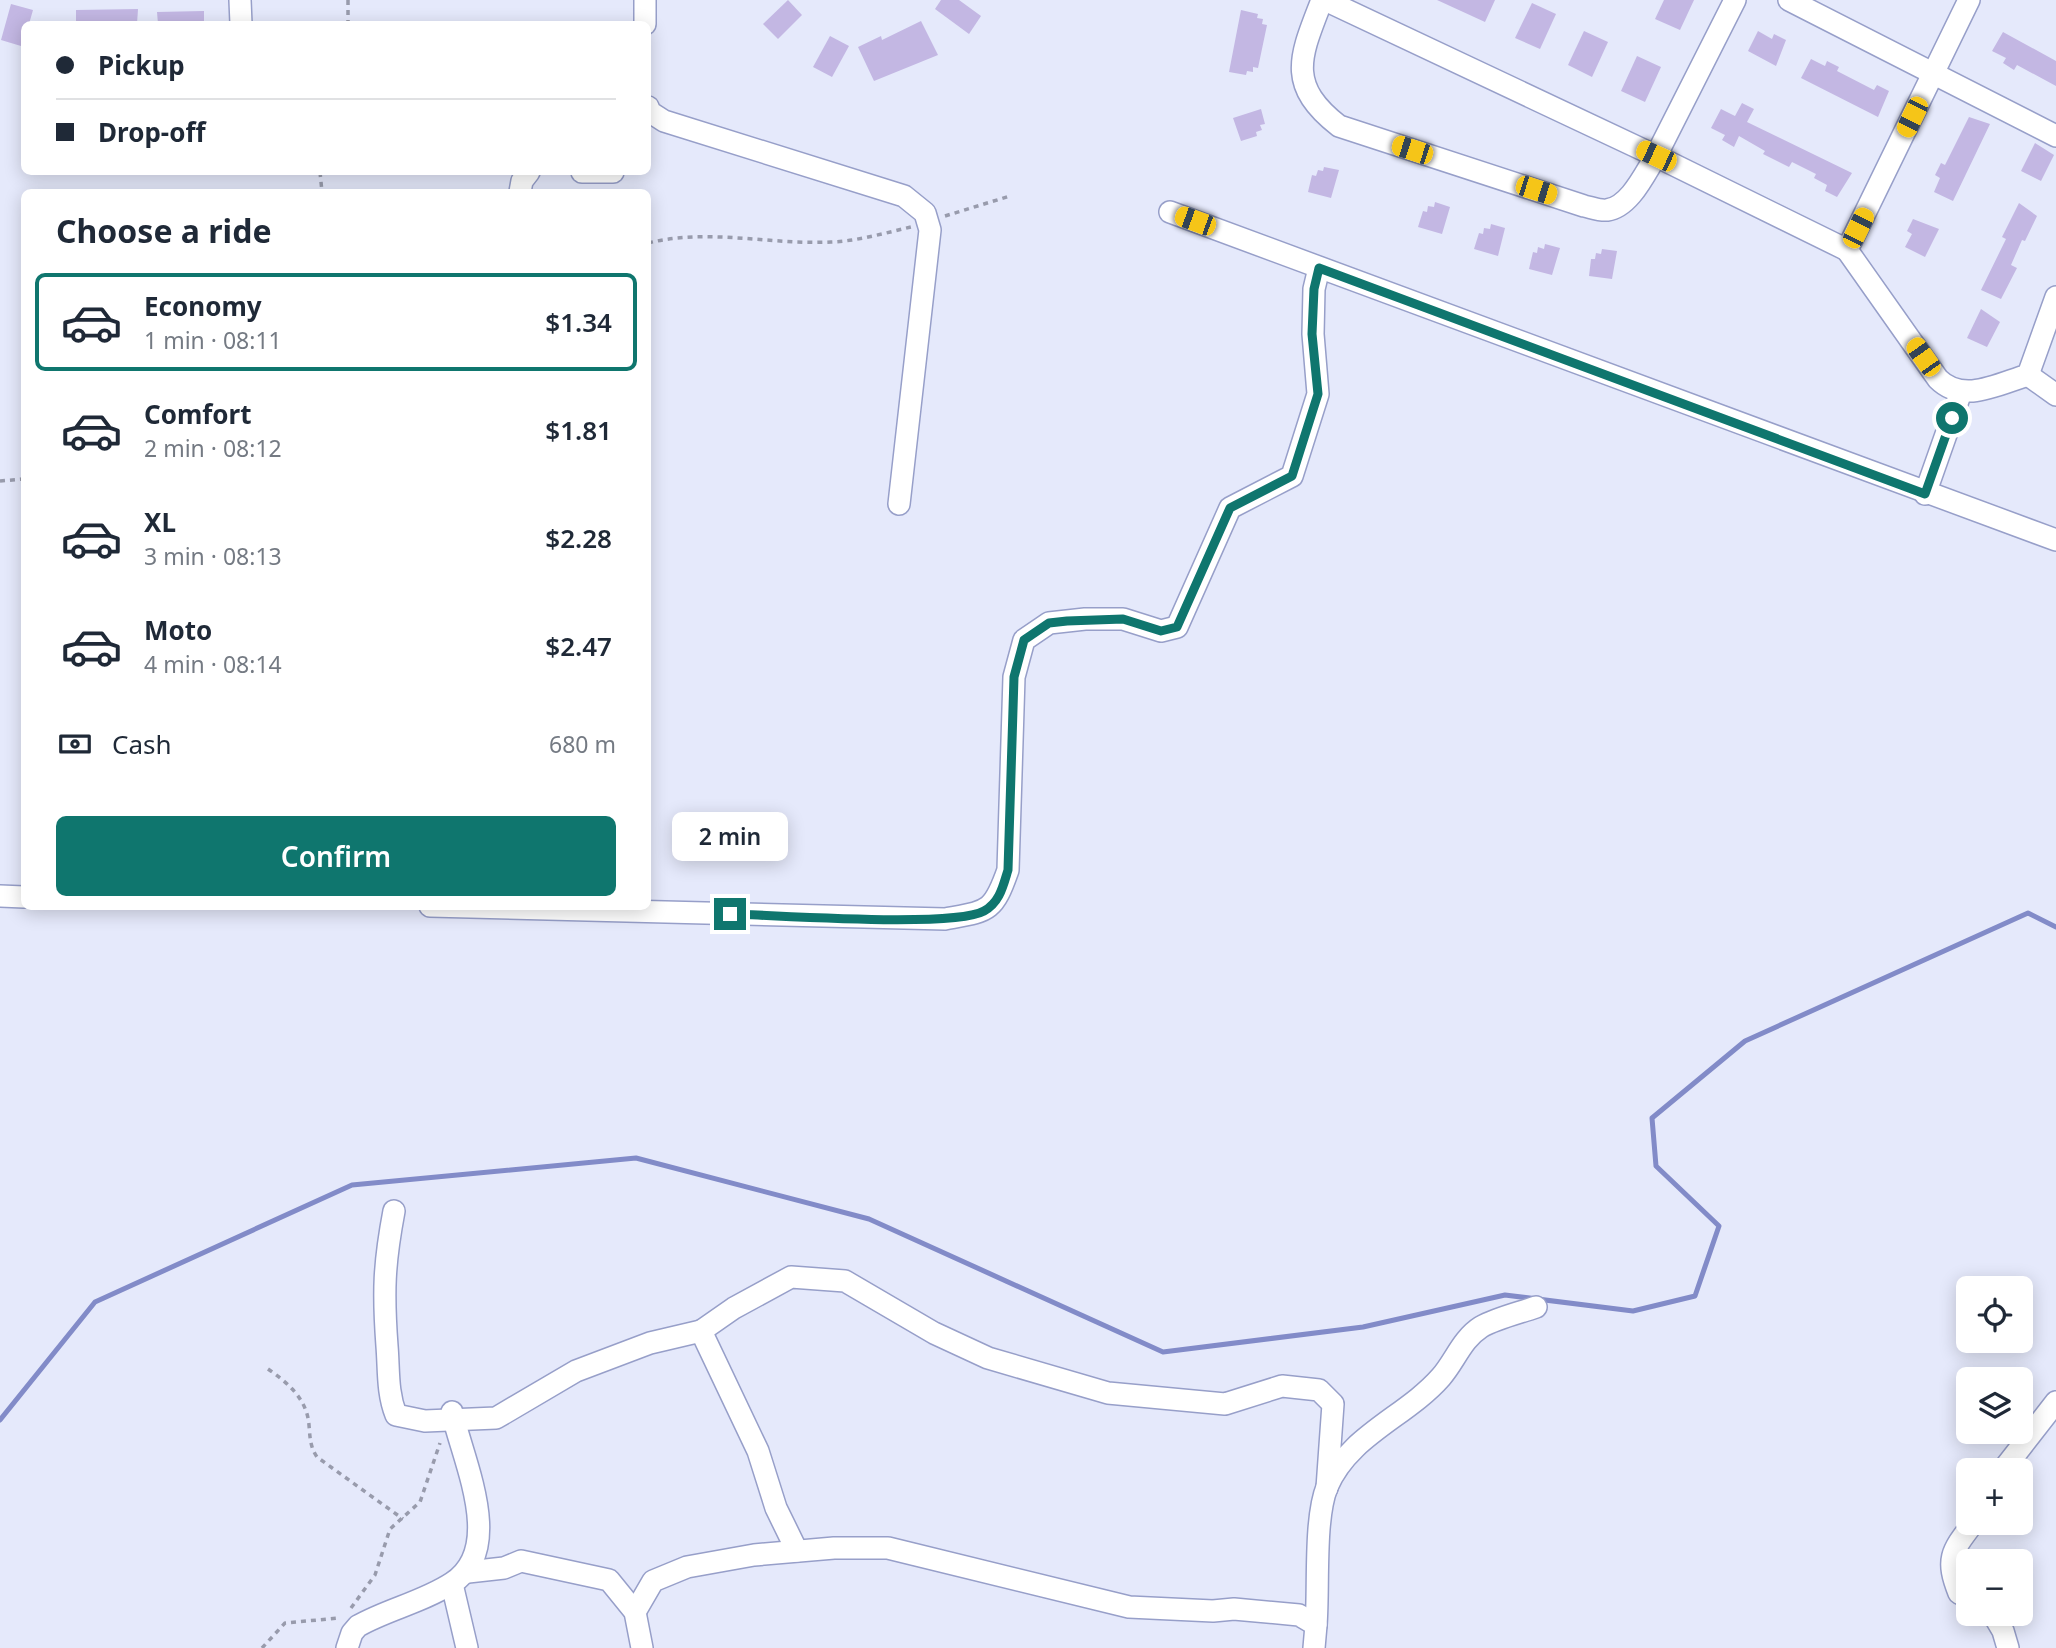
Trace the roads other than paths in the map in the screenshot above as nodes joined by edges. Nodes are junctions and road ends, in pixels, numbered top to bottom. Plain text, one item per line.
1 (240, 0) edge
2 (645, 0) edge
3 (1323, 0) edge
4 (1735, 0) edge
5 (1789, 0) edge
6 (1969, 0) edge
7 (241, 21) edge
8 (645, 21) edge
9 (1934, 72) junction
10 (651, 113) edge
11 (2056, 136) edge
12 (1656, 156) junction
13 (1170, 212) dead end
14 (1847, 250) junction
15 (1319, 268) junction
16 (2056, 297) edge
17 (2028, 375) junction
18 (1961, 393) junction
19 (2056, 396) edge
20 (1925, 494) junction
21 (899, 504) dead end
22 (2056, 540) edge
23 (0, 896) edge
24 (21, 897) edge
25 (588, 910) edge
26 (394, 1211) dead end
27 (1536, 1307) dead end
28 (701, 1331) junction
29 (2056, 1402) edge
30 (453, 1417) junction
31 (2012, 1458) edge
32 (1327, 1488) junction
33 (1964, 1535) edge
34 (797, 1551) junction
35 (460, 1578) junction
36 (653, 1581) junction
37 (613, 1585) junction
38 (1956, 1586) edge
39 (635, 1612) junction
40 (1316, 1625) junction
41 (2000, 1626) edge
42 (347, 1648) edge
43 (467, 1648) edge
44 (642, 1648) edge
45 (1314, 1648) edge
46 (2008, 1648) edge

1 - 7 street
2 - 8 street
3 - 12 street
3 - 12 street
4 - 12 street
5 - 9 street
6 - 9 street
9 - 11 street
9 - 14 street
10 - 21 street
12 - 14 street
13 - 15 street
14 - 18 street
15 - 20 street
15 - 25 street
16 - 17 street
17 - 18 street
17 - 19 street
18 - 20 street
20 - 22 street
23 - 24 street
26 - 30 street
27 - 32 street
28 - 30 street
28 - 32 street
28 - 34 street
29 - 31 street
30 - 35 street
32 - 40 street
33 - 38 street
34 - 36 street
34 - 40 street
35 - 37 street
35 - 42 street
35 - 43 street
36 - 37 street
36 - 39 street
37 - 39 street
39 - 44 street
40 - 45 street
41 - 46 street

